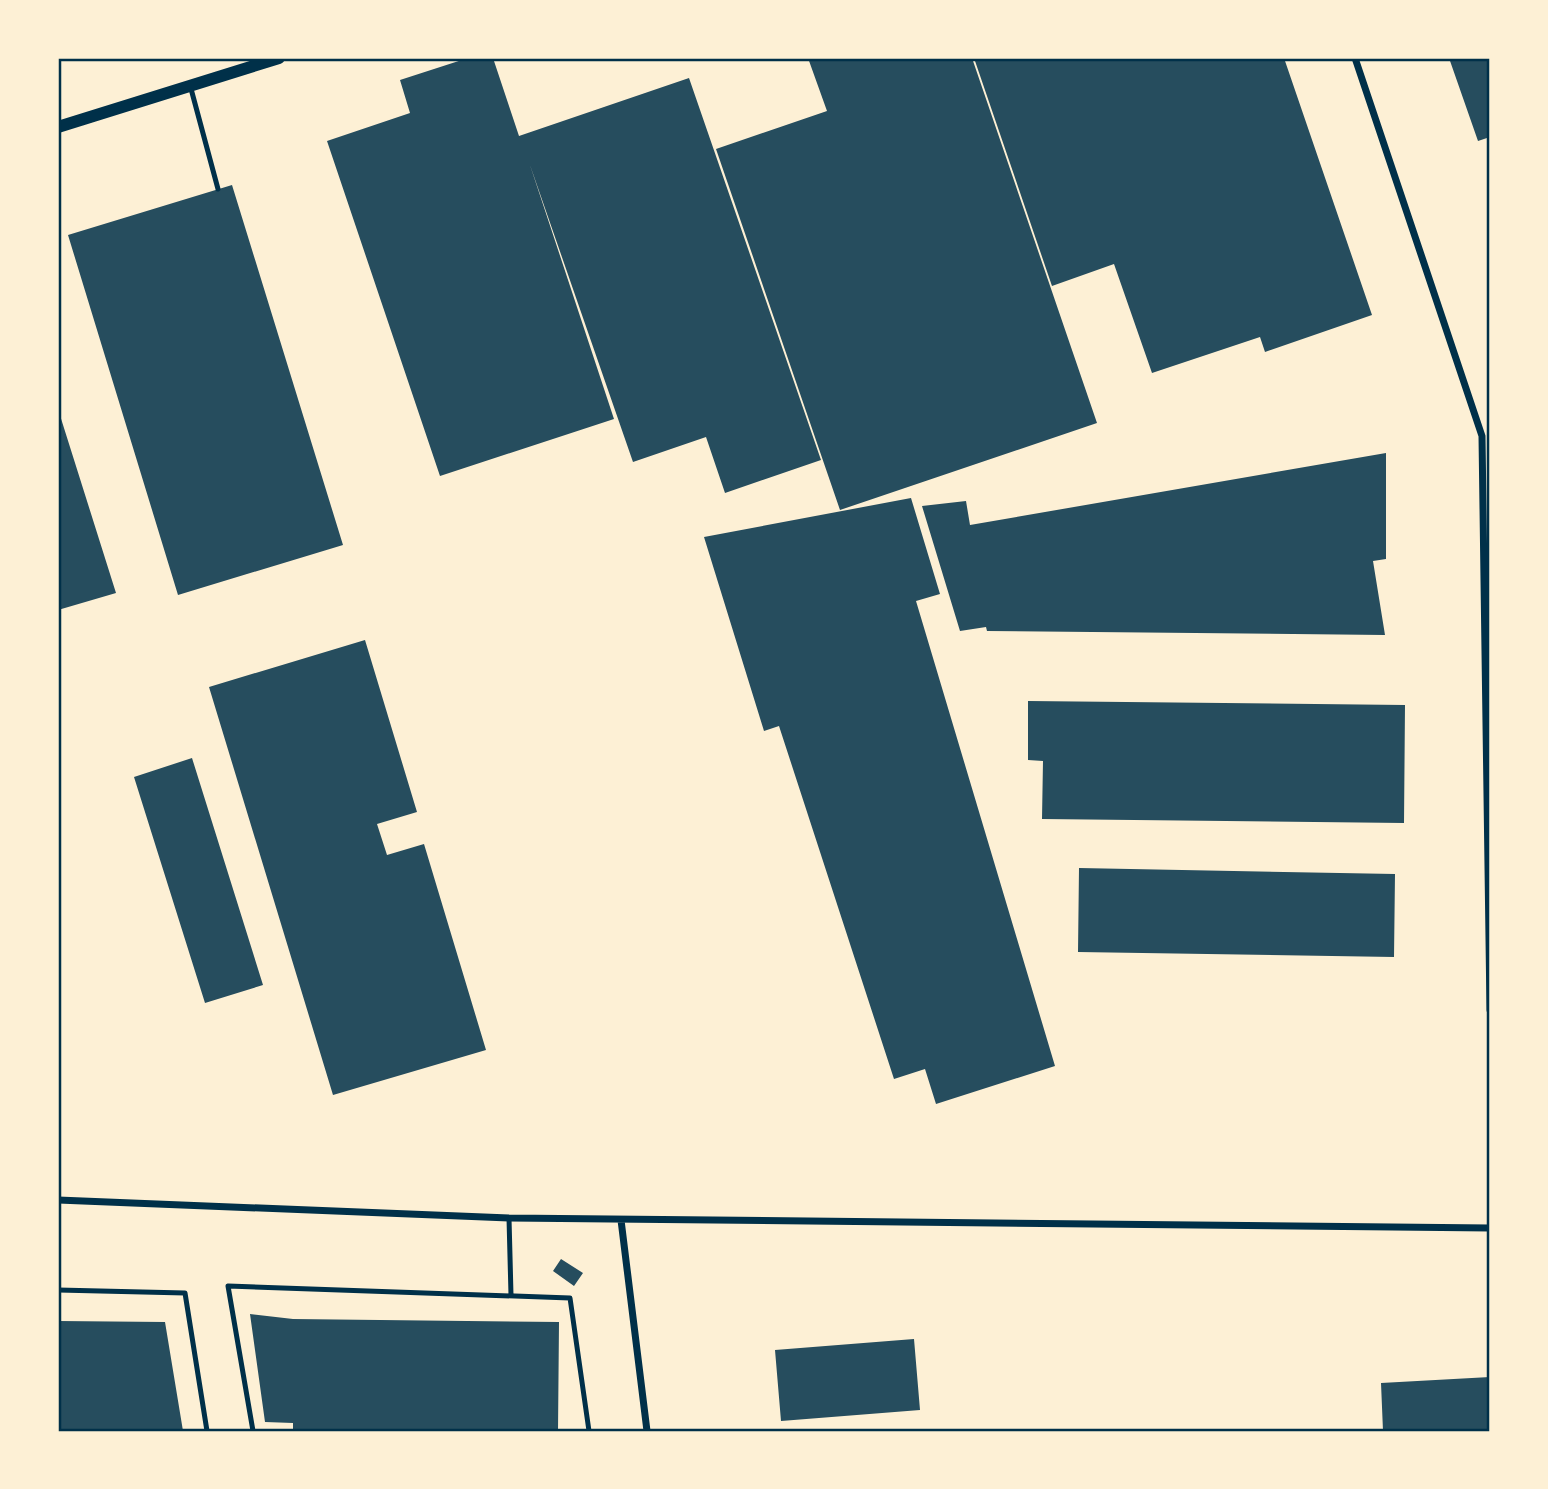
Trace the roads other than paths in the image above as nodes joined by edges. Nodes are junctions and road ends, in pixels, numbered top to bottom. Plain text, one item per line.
1 (278, 58) edge
2 (1354, 58) edge
3 (190, 85) junction
4 (58, 127) edge
5 (218, 189) dead end
6 (1486, 436) edge
7 (1490, 1010) edge
8 (58, 1200) edge
9 (509, 1218) junction
10 (621, 1220) junction
11 (1490, 1228) edge
12 (58, 1290) edge
13 (511, 1295) junction
14 (207, 1431) edge
15 (253, 1431) edge
16 (589, 1431) edge
17 (647, 1431) edge

1 - 3 street
2 - 6 street
3 - 4 street
3 - 5 lane
6 - 7 street
8 - 9 street
9 - 10 street
9 - 13 lane
10 - 11 street
10 - 17 street
12 - 14 lane
13 - 15 lane
13 - 16 lane

